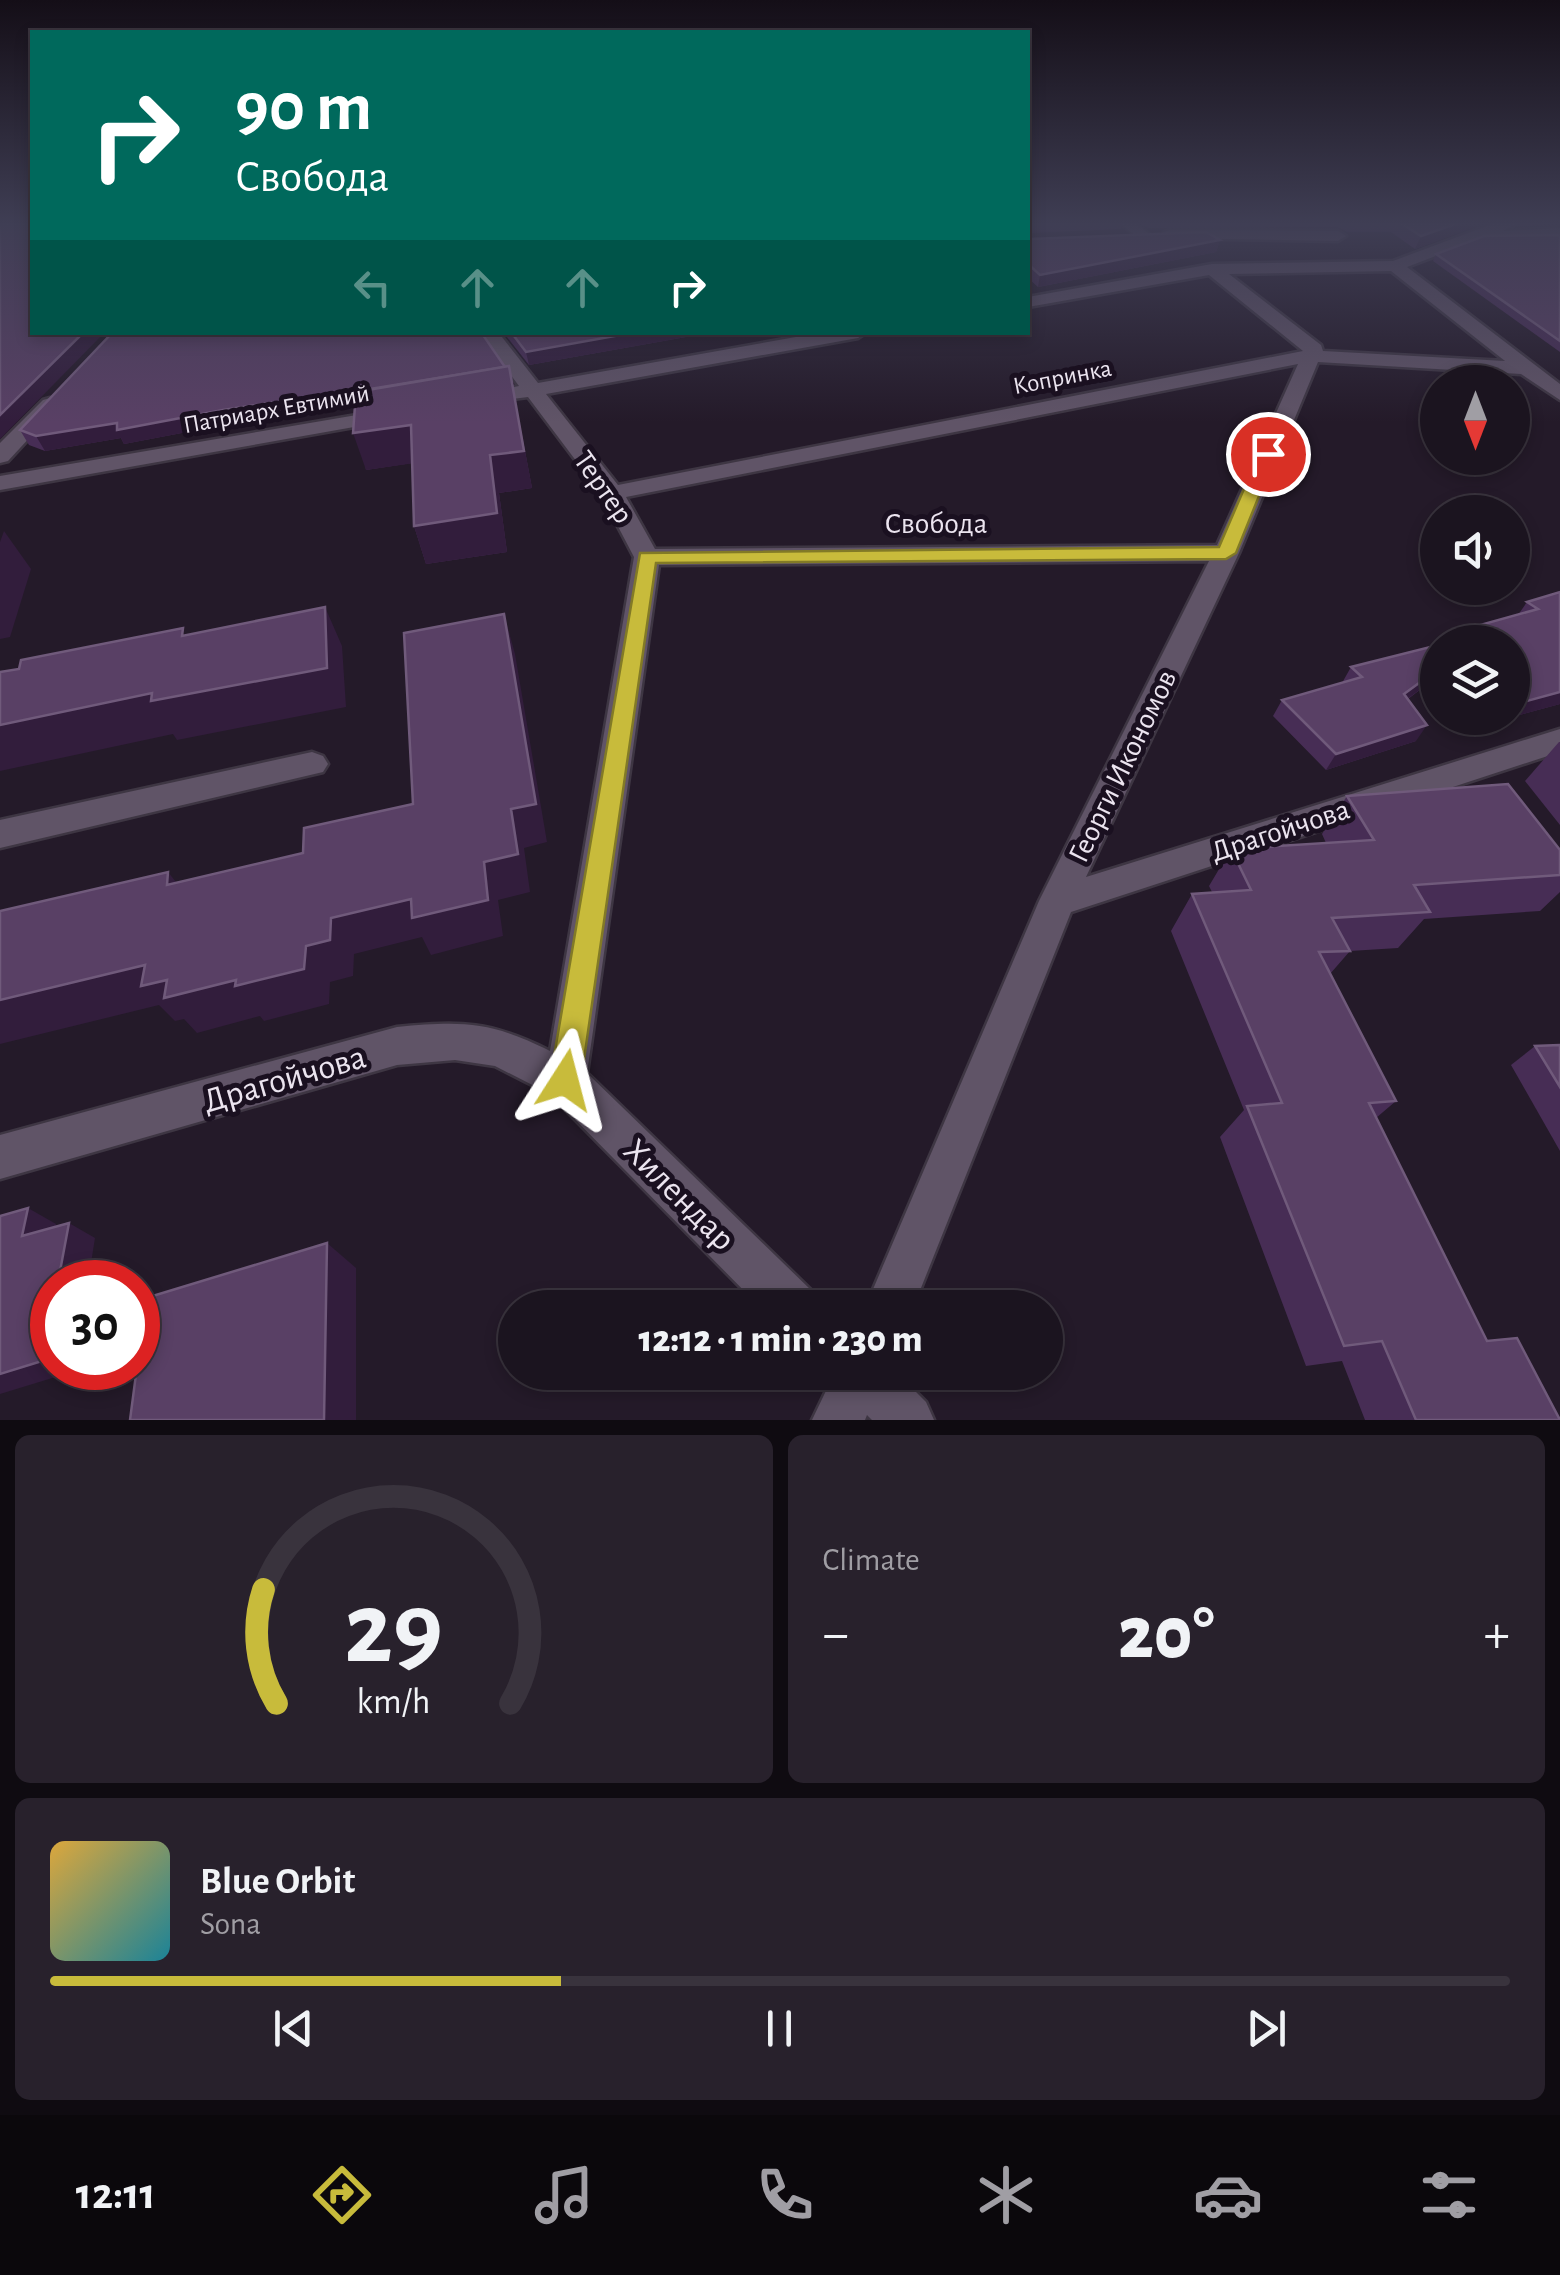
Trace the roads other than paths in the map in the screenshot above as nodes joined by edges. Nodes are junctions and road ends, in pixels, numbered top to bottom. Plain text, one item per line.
1 (1099, 289) edge
2 (1238, 289) edge
3 (1426, 289) edge
4 (1030, 302) edge
5 (490, 335) edge
6 (841, 335) edge
7 (1309, 356) junction
8 (1472, 365) edge
9 (1522, 365) edge
10 (1530, 371) edge
11 (66, 388) edge
12 (533, 390) junction
13 (1560, 394) edge
14 (457, 404) edge
15 (419, 410) edge
16 (0, 456) edge
17 (0, 483) edge
18 (612, 493) junction
19 (1226, 553) junction
20 (647, 558) junction
21 (1560, 740) edge
22 (312, 764) dead end
23 (0, 834) edge
24 (1057, 901) junction
25 (565, 1080) junction
26 (0, 1158) edge
27 (777, 1290) edge
28 (896, 1290) edge
29 (853, 1390) edge
30 (878, 1390) edge
31 (838, 1420) edge
32 (908, 1420) edge

1 - 4 street
2 - 7 street
3 - 9 street
5 - 12 street, Тертер
6 - 12 street
7 - 8 street, Копринка
7 - 18 street, Копринка
7 - 19 street, Георги Икономов
10 - 13 street
11 - 16 street
12 - 14 street
12 - 18 street, Тертер
15 - 17 street, Патриарх Евтимий
18 - 20 street, Тертер
19 - 20 street, Свобода
19 - 24 street, Георги Икономов
20 - 25 street, Тертер
21 - 24 street, Драгойчова
22 - 23 street
24 - 28 street, Георги Икономов
25 - 26 street, Драгойчова
25 - 27 street, Хилендар
29 - 31 street
30 - 32 street

